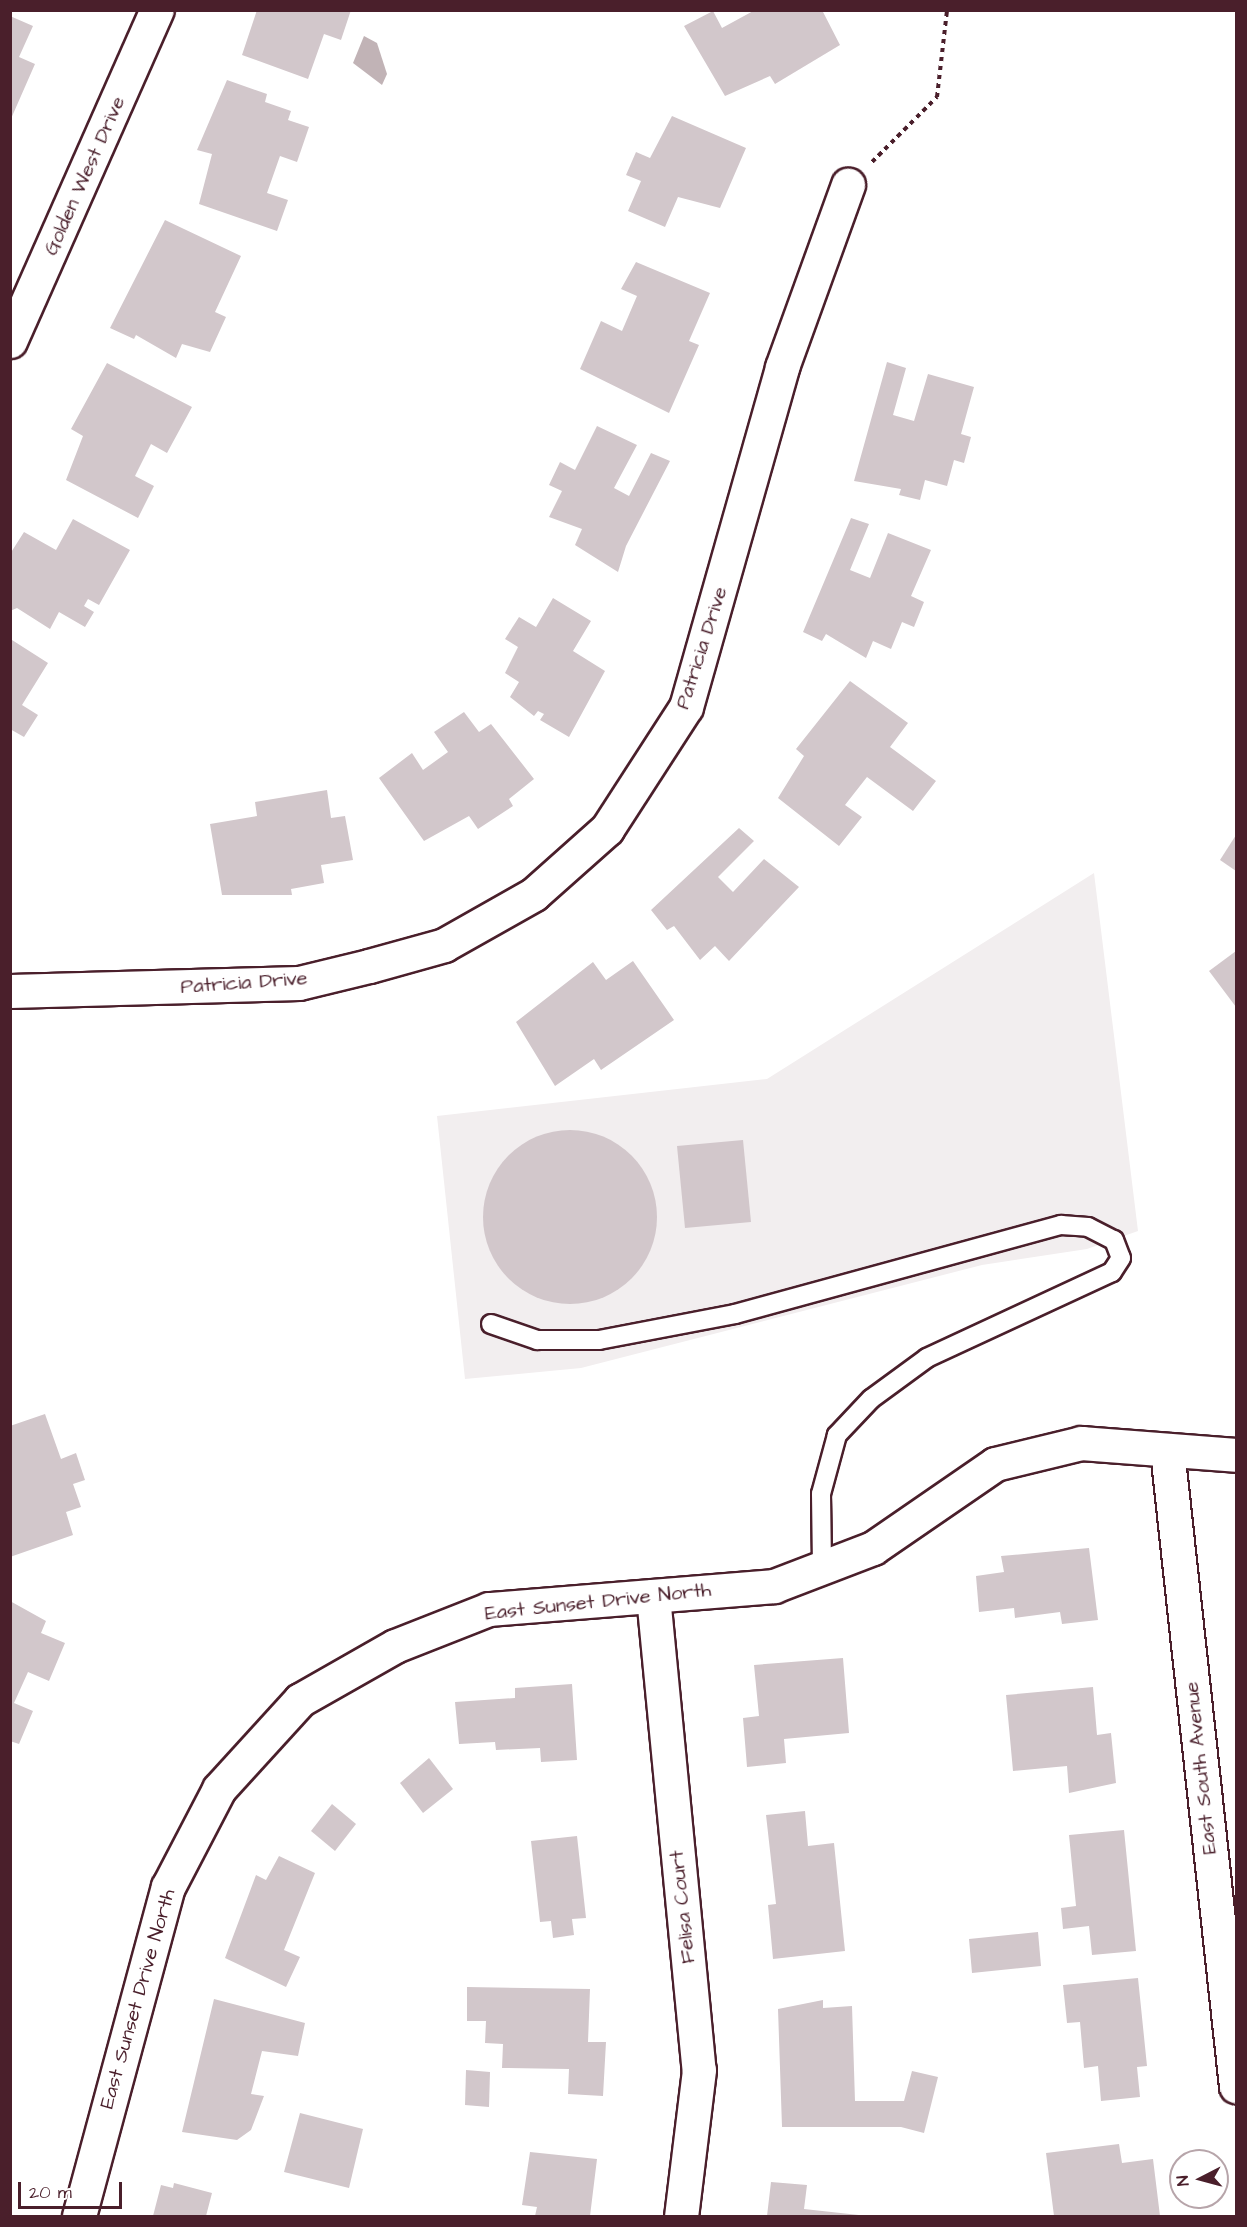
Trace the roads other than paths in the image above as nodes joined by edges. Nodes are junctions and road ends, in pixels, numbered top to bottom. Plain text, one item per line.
1 (157, 10) edge
2 (848, 185) road end
3 (10, 341) edge
4 (10, 991) edge
5 (491, 1324) dead end
6 (1167, 1450) junction
7 (1236, 1455) edge
8 (822, 1567) junction
9 (652, 1596) junction
10 (1231, 1992) edge
11 (1236, 2086) edge
12 (79, 2217) edge
13 (681, 2217) edge

1 - 3 street, Golden West Drive
2 - 4 street, Patricia Drive
5 - 8 lane
6 - 7 street, East Sunset Drive North
6 - 8 street, East Sunset Drive North
6 - 10 street, East South Avenue
8 - 9 street, East Sunset Drive North
9 - 12 street, East Sunset Drive North
9 - 13 street, Felisa Court
10 - 11 street, East South Avenue

